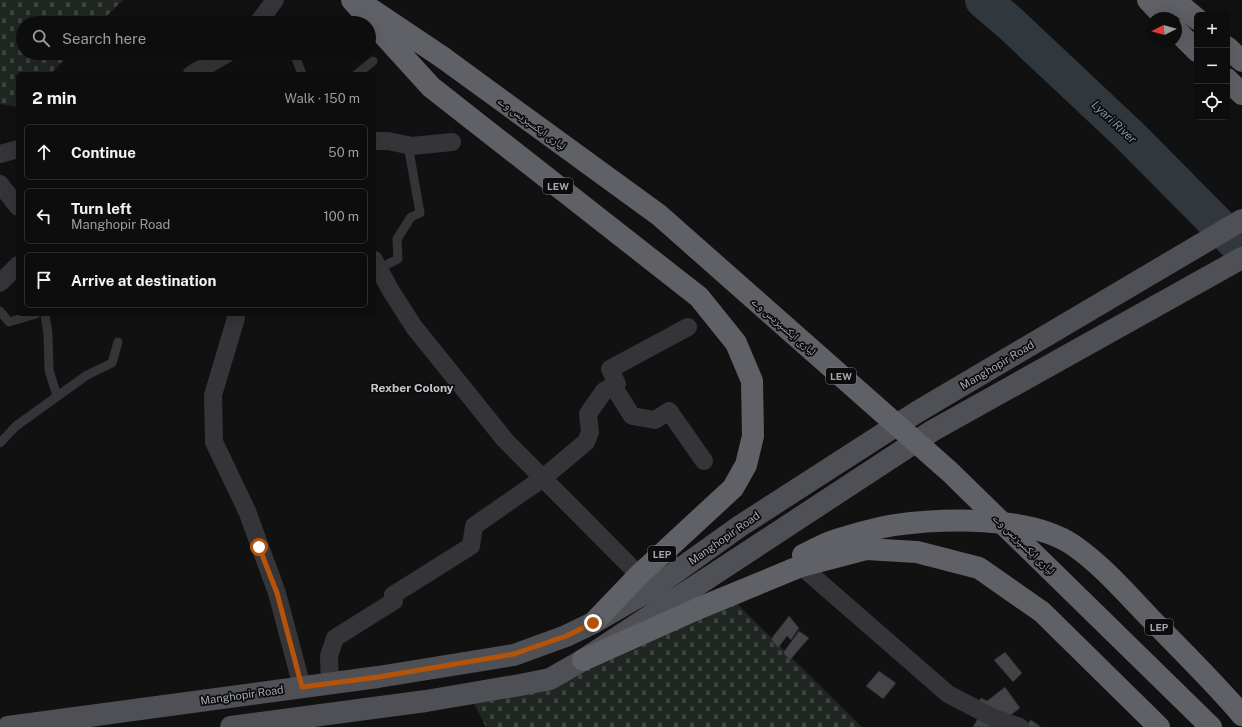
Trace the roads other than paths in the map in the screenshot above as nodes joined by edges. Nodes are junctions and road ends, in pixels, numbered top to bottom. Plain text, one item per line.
1 (352, 0) edge
2 (357, 0) edge
3 (1148, 0) edge
4 (1174, 0) edge
5 (1159, 12) edge
6 (367, 16) edge
7 (1194, 17) edge
8 (376, 26) edge
9 (1182, 36) edge
10 (1194, 48) edge
11 (1228, 48) edge
12 (216, 60) edge
13 (299, 60) edge
14 (1242, 61) edge
15 (373, 62) dead end
16 (195, 72) edge
17 (302, 72) edge
18 (360, 72) edge
19 (1230, 82) edge
20 (1242, 94) edge
21 (376, 141) edge
22 (452, 142) dead end
23 (408, 145) junction
24 (16, 150) edge
25 (0, 154) edge
26 (0, 184) edge
27 (16, 204) edge
28 (1242, 220) edge
29 (1242, 258) edge
30 (376, 264) edge
31 (16, 267) edge
32 (0, 283) edge
33 (0, 311) edge
34 (29, 316) edge
35 (45, 316) edge
36 (236, 316) edge
37 (688, 327) dead end
38 (118, 342) dead end
39 (614, 386) junction
40 (57, 396) junction
41 (0, 443) edge
42 (704, 461) dead end
43 (543, 478) junction
44 (734, 488) joint
45 (801, 566) junction
46 (639, 575) junction
47 (697, 609) junction
48 (593, 623) junction
49 (584, 660) junction
50 (330, 683) junction
51 (302, 687) junction
52 (1242, 715) edge
53 (8, 727) edge
54 (231, 727) edge
55 (1020, 727) edge
56 (1159, 727) edge
57 (1211, 727) edge

1 - 6 highway, LEW
2 - 57 highway, لیاری ایکسپریس وے / LEW, bridge
3 - 5 highway
4 - 7 highway
8 - 44 highway, LEW
9 - 10 highway
11 - 14 highway
12 - 16 street
13 - 17 lane
15 - 18 lane
19 - 20 highway
21 - 23 street
22 - 23 street
23 - 30 lane
24 - 25 street
26 - 27 street
28 - 48 main road, Manghopir Road
29 - 49 main road
30 - 43 street
31 - 32 street
33 - 34 lane
35 - 40 lane
36 - 51 street
37 - 39 street
38 - 40 lane
39 - 42 street
39 - 43 street
40 - 41 lane
43 - 46 street
43 - 50 street
44 - 46 highway, LEP
45 - 47 highway
45 - 55 street
45 - 56 highway
46 - 48 highway, LEP
47 - 49 highway
47 - 52 highway, LEP
48 - 50 main road, Manghopir Road
49 - 54 main road
50 - 51 main road, Manghopir Road
51 - 53 main road, Manghopir Road

